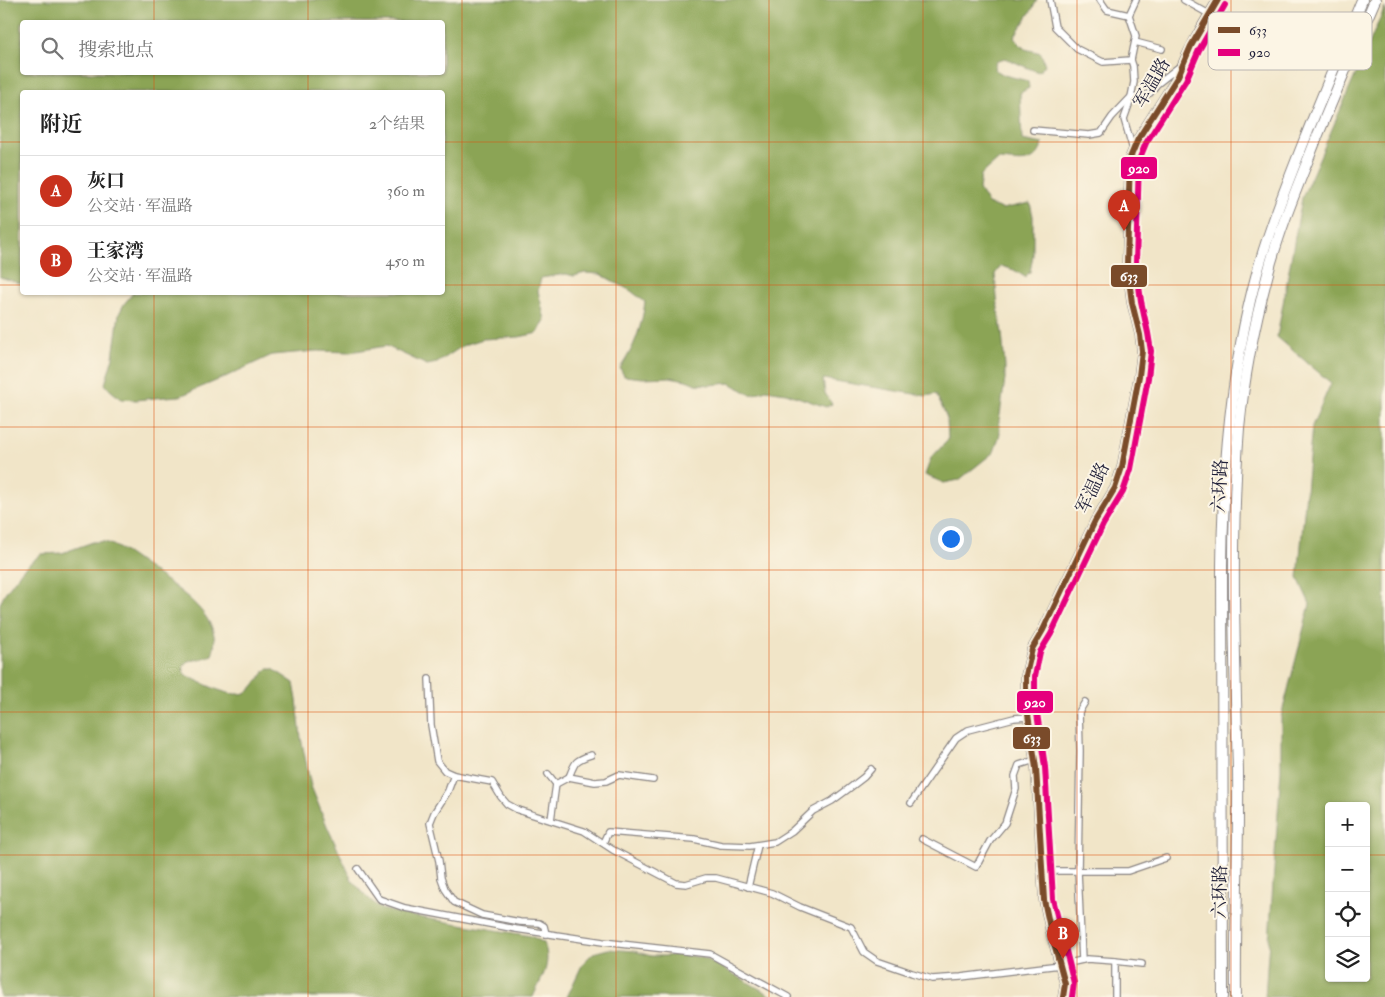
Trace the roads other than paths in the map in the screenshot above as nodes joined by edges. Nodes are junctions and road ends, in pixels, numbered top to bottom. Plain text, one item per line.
1 (1050, 0) edge
2 (1100, 0) edge
3 (1136, 0) edge
4 (1184, 0) edge
5 (1218, 0) edge
6 (1362, 0) edge
7 (1374, 0) edge
8 (1210, 12) edge
9 (1357, 12) edge
10 (1369, 12) edge
11 (1208, 13) edge
12 (1129, 16) junction
13 (1208, 16) edge
14 (1135, 42) junction
15 (1162, 49) dead end
16 (1131, 60) junction
17 (1182, 64) junction
18 (1333, 70) edge
19 (1345, 70) edge
20 (1131, 97) junction
21 (1033, 130) dead end
22 (1133, 150) junction
23 (429, 679) dead end
24 (1085, 702) dead end
25 (1028, 717) junction
26 (591, 755) dead end
27 (1035, 760) junction
28 (871, 769) dead end
29 (548, 774) dead end
30 (454, 775) junction
31 (569, 777) junction
32 (653, 780) dead end
33 (556, 784) junction
34 (911, 803) dead end
35 (551, 820) junction
36 (922, 838) dead end
37 (603, 843) junction
38 (758, 845) junction
39 (1166, 858) dead end
40 (358, 869) dead end
41 (1042, 871) junction
42 (1078, 871) junction
43 (748, 887) junction
44 (546, 934) junction
45 (1082, 960) junction
46 (1115, 960) junction
47 (1142, 964) dead end
48 (1060, 966) junction
49 (788, 997) edge
50 (1063, 997) edge
51 (1115, 997) edge
52 (1223, 997) edge
53 (1236, 997) edge

1 - 16 street
2 - 12 street
3 - 12 street
4 - 11 street
5 - 8 main road, 军温路
6 - 9 highway, 六环路
7 - 10 highway, 六环路
12 - 14 street
13 - 17 main road, 军温路
14 - 15 street
14 - 16 street
16 - 20 street
17 - 20 street
17 - 22 main road, 军温路
18 - 52 highway, 六环路
19 - 53 highway, 六环路
20 - 21 street
20 - 22 street
22 - 25 main road, 军温路
23 - 30 street
24 - 42 street
25 - 27 main road, 军温路
25 - 34 street
26 - 31 street
27 - 36 street
27 - 41 main road, 军温路
28 - 38 street
29 - 33 street
30 - 35 street
30 - 44 street
31 - 32 street
31 - 33 street
33 - 35 street
35 - 37 street
37 - 38 street
37 - 43 street
38 - 43 street
39 - 42 street
40 - 44 street
41 - 42 street
41 - 48 main road, 军温路
42 - 45 street
43 - 48 street
44 - 49 street
45 - 46 street
45 - 48 street
46 - 47 street
46 - 51 street
48 - 50 main road, 军温路

